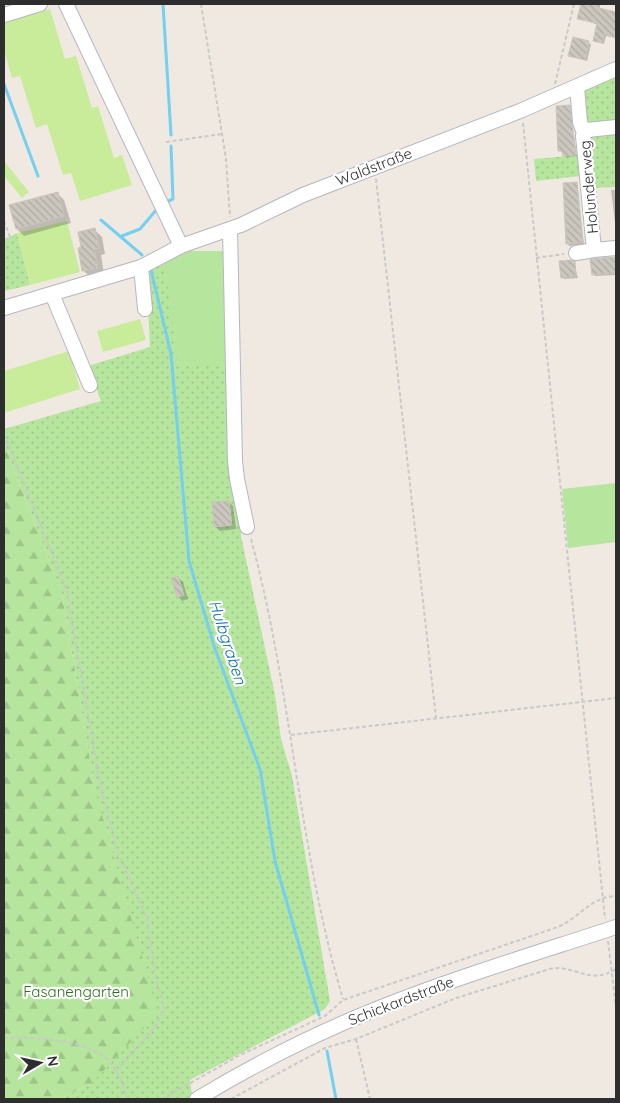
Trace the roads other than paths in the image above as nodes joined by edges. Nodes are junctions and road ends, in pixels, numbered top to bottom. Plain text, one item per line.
1 (40, 4) edge
2 (66, 4) edge
3 (4, 15) edge
4 (616, 69) edge
5 (576, 87) junction
6 (616, 127) edge
7 (584, 133) junction
8 (230, 229) junction
9 (181, 246) junction
10 (616, 248) edge
11 (594, 250) junction
12 (576, 253) road end
13 (141, 266) junction
14 (52, 294) junction
15 (4, 308) edge
16 (145, 309) dead end
17 (90, 385) dead end
18 (247, 527) road end
19 (611, 929) edge
20 (197, 1099) edge

1 - 3 street
2 - 9 street
4 - 5 street
5 - 7 street, Holunderweg
5 - 8 street, Waldstraße
6 - 7 street, Holunderweg
7 - 11 street, Holunderweg
8 - 9 street, Waldstraße
8 - 18 street
9 - 13 street, Waldstraße
10 - 11 street, Holunderweg
11 - 12 street
13 - 14 street, Waldstraße
13 - 16 street
14 - 15 street, Waldstraße
14 - 17 street
19 - 20 street, Schickardstraße

